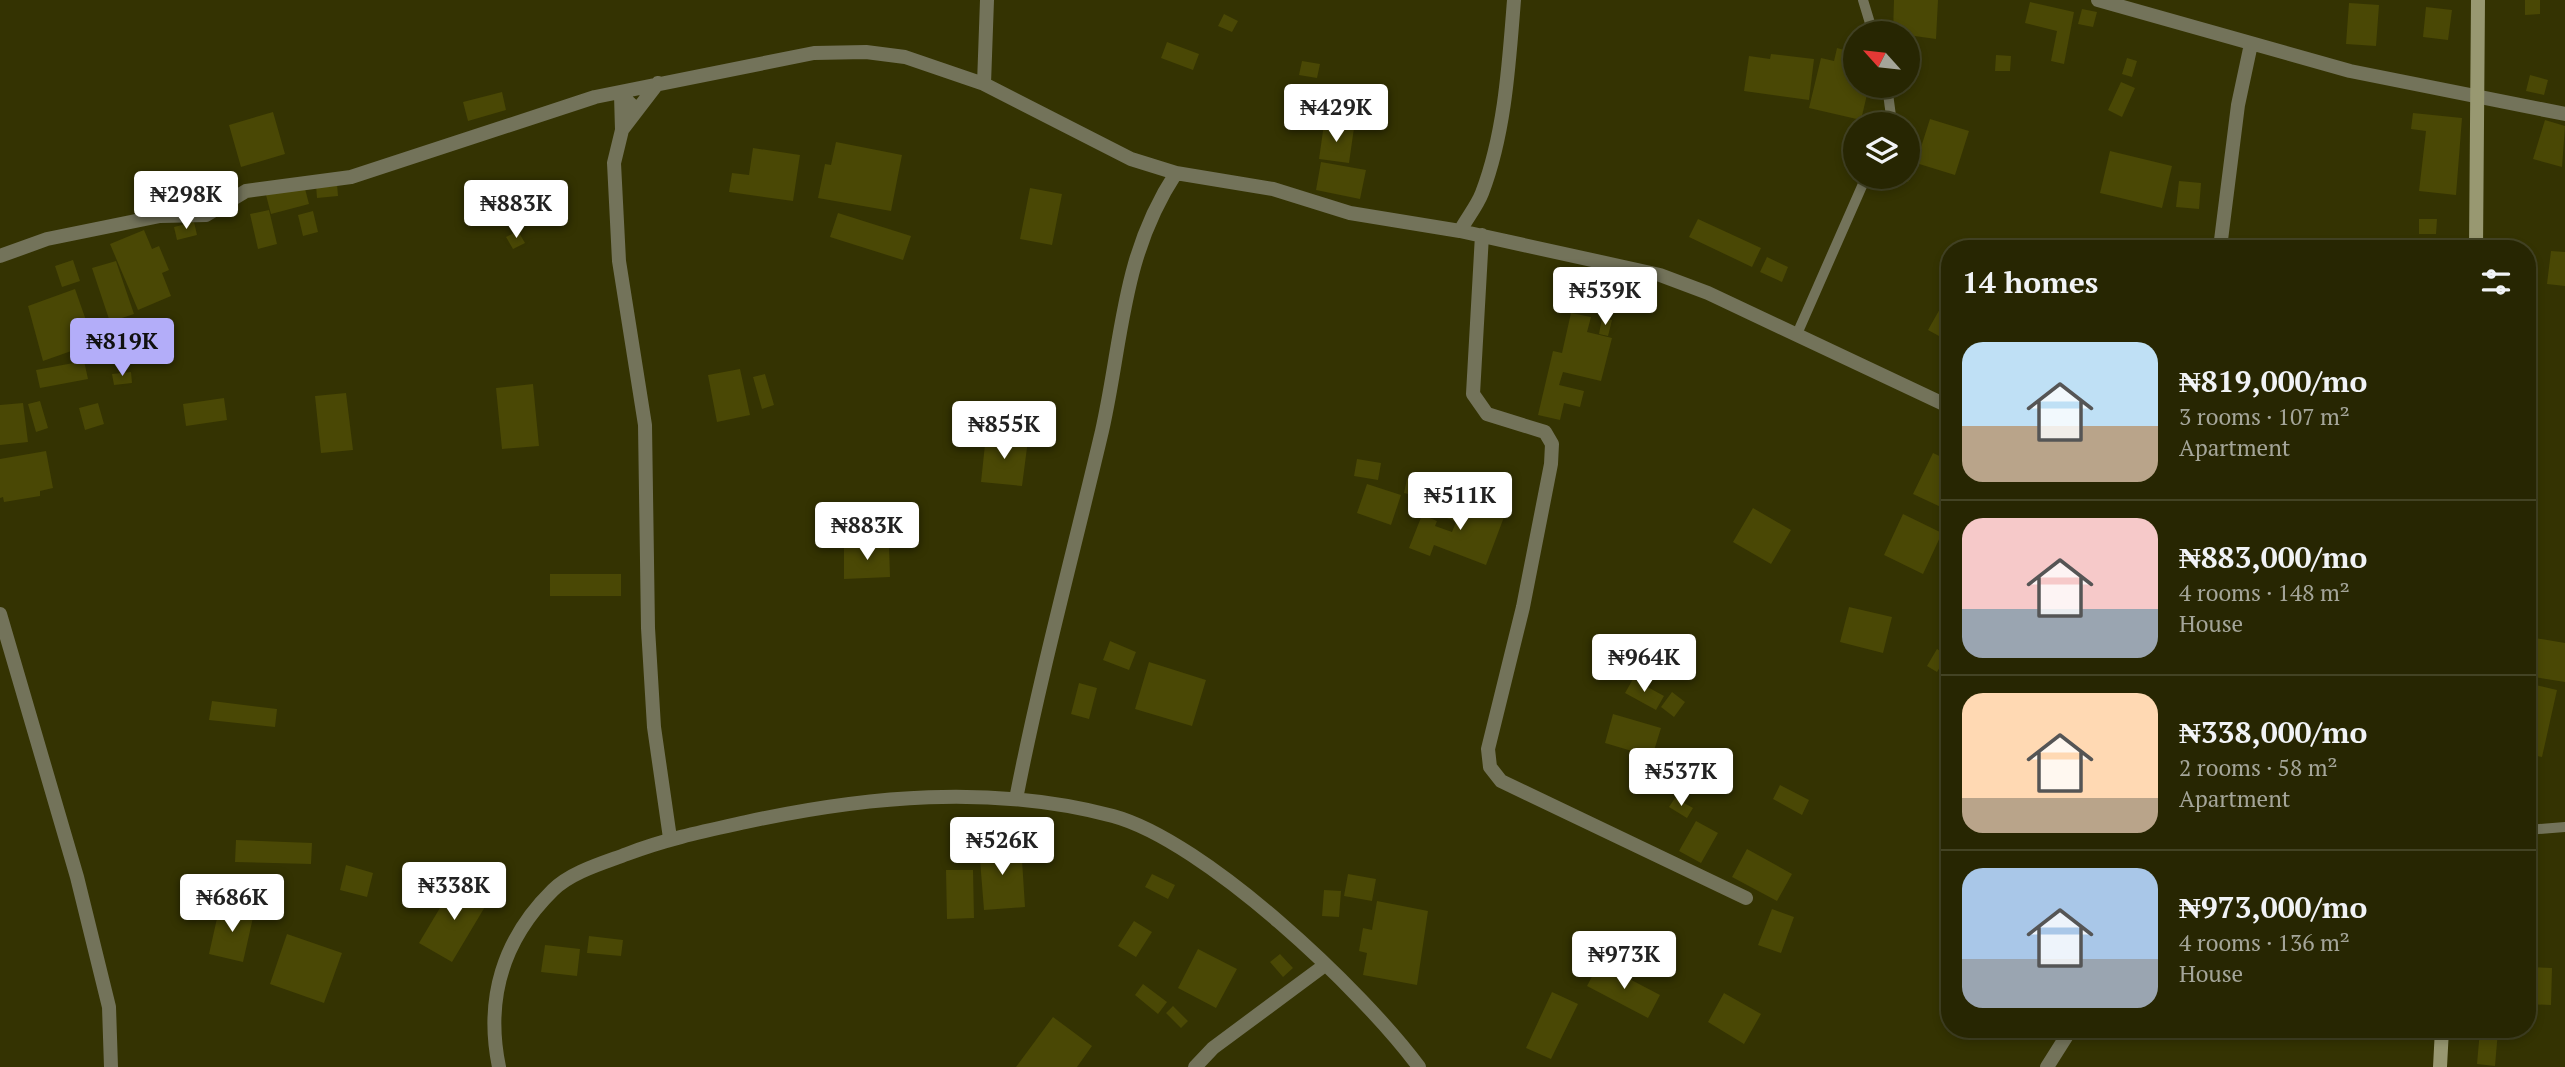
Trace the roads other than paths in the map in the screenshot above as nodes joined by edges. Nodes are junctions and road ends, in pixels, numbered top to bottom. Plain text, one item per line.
1 (987, 0) edge
2 (1514, 0) edge
3 (1863, 0) edge
4 (2098, 0) edge
5 (2478, 0) edge
6 (1869, 21) edge
7 (2251, 44) junction
8 (658, 83) junction
9 (985, 84) junction
10 (2479, 95) junction
11 (636, 109) junction
12 (2565, 114) edge
13 (622, 130) junction
14 (1176, 173) junction
15 (1861, 189) edge
16 (1460, 231) junction
17 (1482, 235) junction
18 (2221, 240) edge
19 (2476, 240) edge
20 (0, 256) edge
21 (1797, 334) junction
22 (1941, 403) edge
23 (0, 614) edge
24 (1016, 799) junction
25 (2565, 827) edge
26 (2536, 829) edge
27 (670, 838) junction
28 (1746, 898) dead end
29 (1325, 965) junction
30 (2065, 1038) edge
31 (2442, 1038) edge
32 (111, 1067) edge
33 (499, 1067) edge
34 (1195, 1067) edge
35 (1419, 1067) edge
36 (2047, 1067) edge
37 (2440, 1067) edge

1 - 9 street
2 - 16 street
3 - 6 lane
4 - 7 street
5 - 10 main road
7 - 10 street
7 - 18 street
8 - 9 street
8 - 11 street
8 - 20 street
9 - 14 street
10 - 12 street
10 - 19 main road
11 - 13 street
11 - 13 street
13 - 27 street
14 - 16 street
14 - 24 street
15 - 21 lane
16 - 17 street
17 - 21 street
17 - 28 street
21 - 22 street
23 - 32 street
24 - 27 street
24 - 29 street
25 - 26 lane
27 - 33 street
29 - 34 street
29 - 35 street
30 - 36 street
31 - 37 main road

